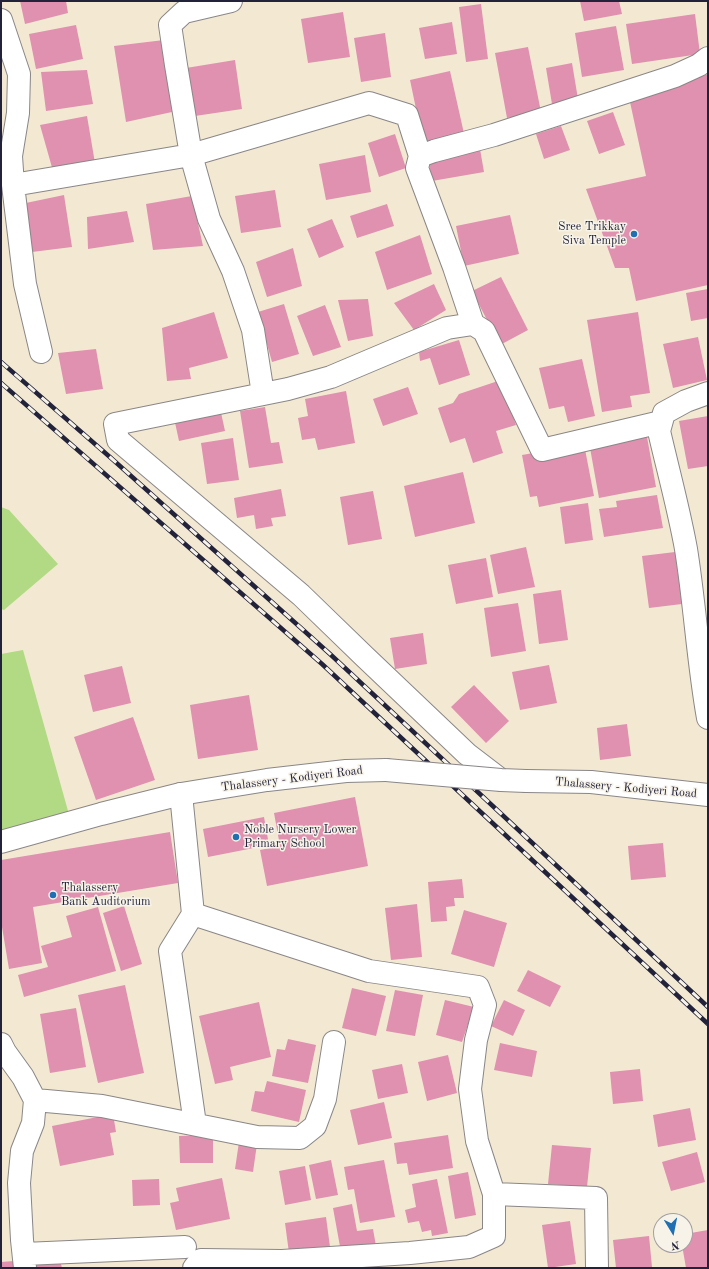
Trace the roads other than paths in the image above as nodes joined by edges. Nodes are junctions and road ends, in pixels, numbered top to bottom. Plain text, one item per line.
1 (231, 1) edge
2 (1, 20) edge
3 (708, 58) edge
4 (192, 156) junction
5 (420, 156) junction
6 (13, 184) junction
7 (473, 324) junction
8 (41, 352) dead end
9 (708, 393) edge
10 (263, 394) junction
11 (661, 422) junction
12 (708, 718) edge
13 (501, 780) junction
14 (181, 794) junction
15 (708, 795) edge
16 (1, 842) edge
17 (193, 914) junction
18 (334, 1042) dead end
19 (1, 1044) edge
20 (35, 1100) junction
21 (195, 1124) junction
22 (494, 1194) junction
23 (185, 1247) dead end
24 (24, 1261) edge
25 (194, 1268) edge
26 (597, 1268) edge

1 - 4 street
2 - 6 street
3 - 5 street
4 - 5 street
4 - 6 street
4 - 10 street
5 - 7 street
6 - 8 street
7 - 10 street
7 - 11 street
9 - 11 street
10 - 13 street
11 - 12 street
13 - 14 street, Thalassery - Kodiyeri Road, bridge
13 - 15 street, Thalassery - Kodiyeri Road, bridge
14 - 16 street, Thalassery - Kodiyeri Road
14 - 17 street
17 - 21 street
17 - 22 street
18 - 21 street
19 - 20 street
20 - 21 street
20 - 24 street
22 - 25 street
22 - 26 street
23 - 24 street

